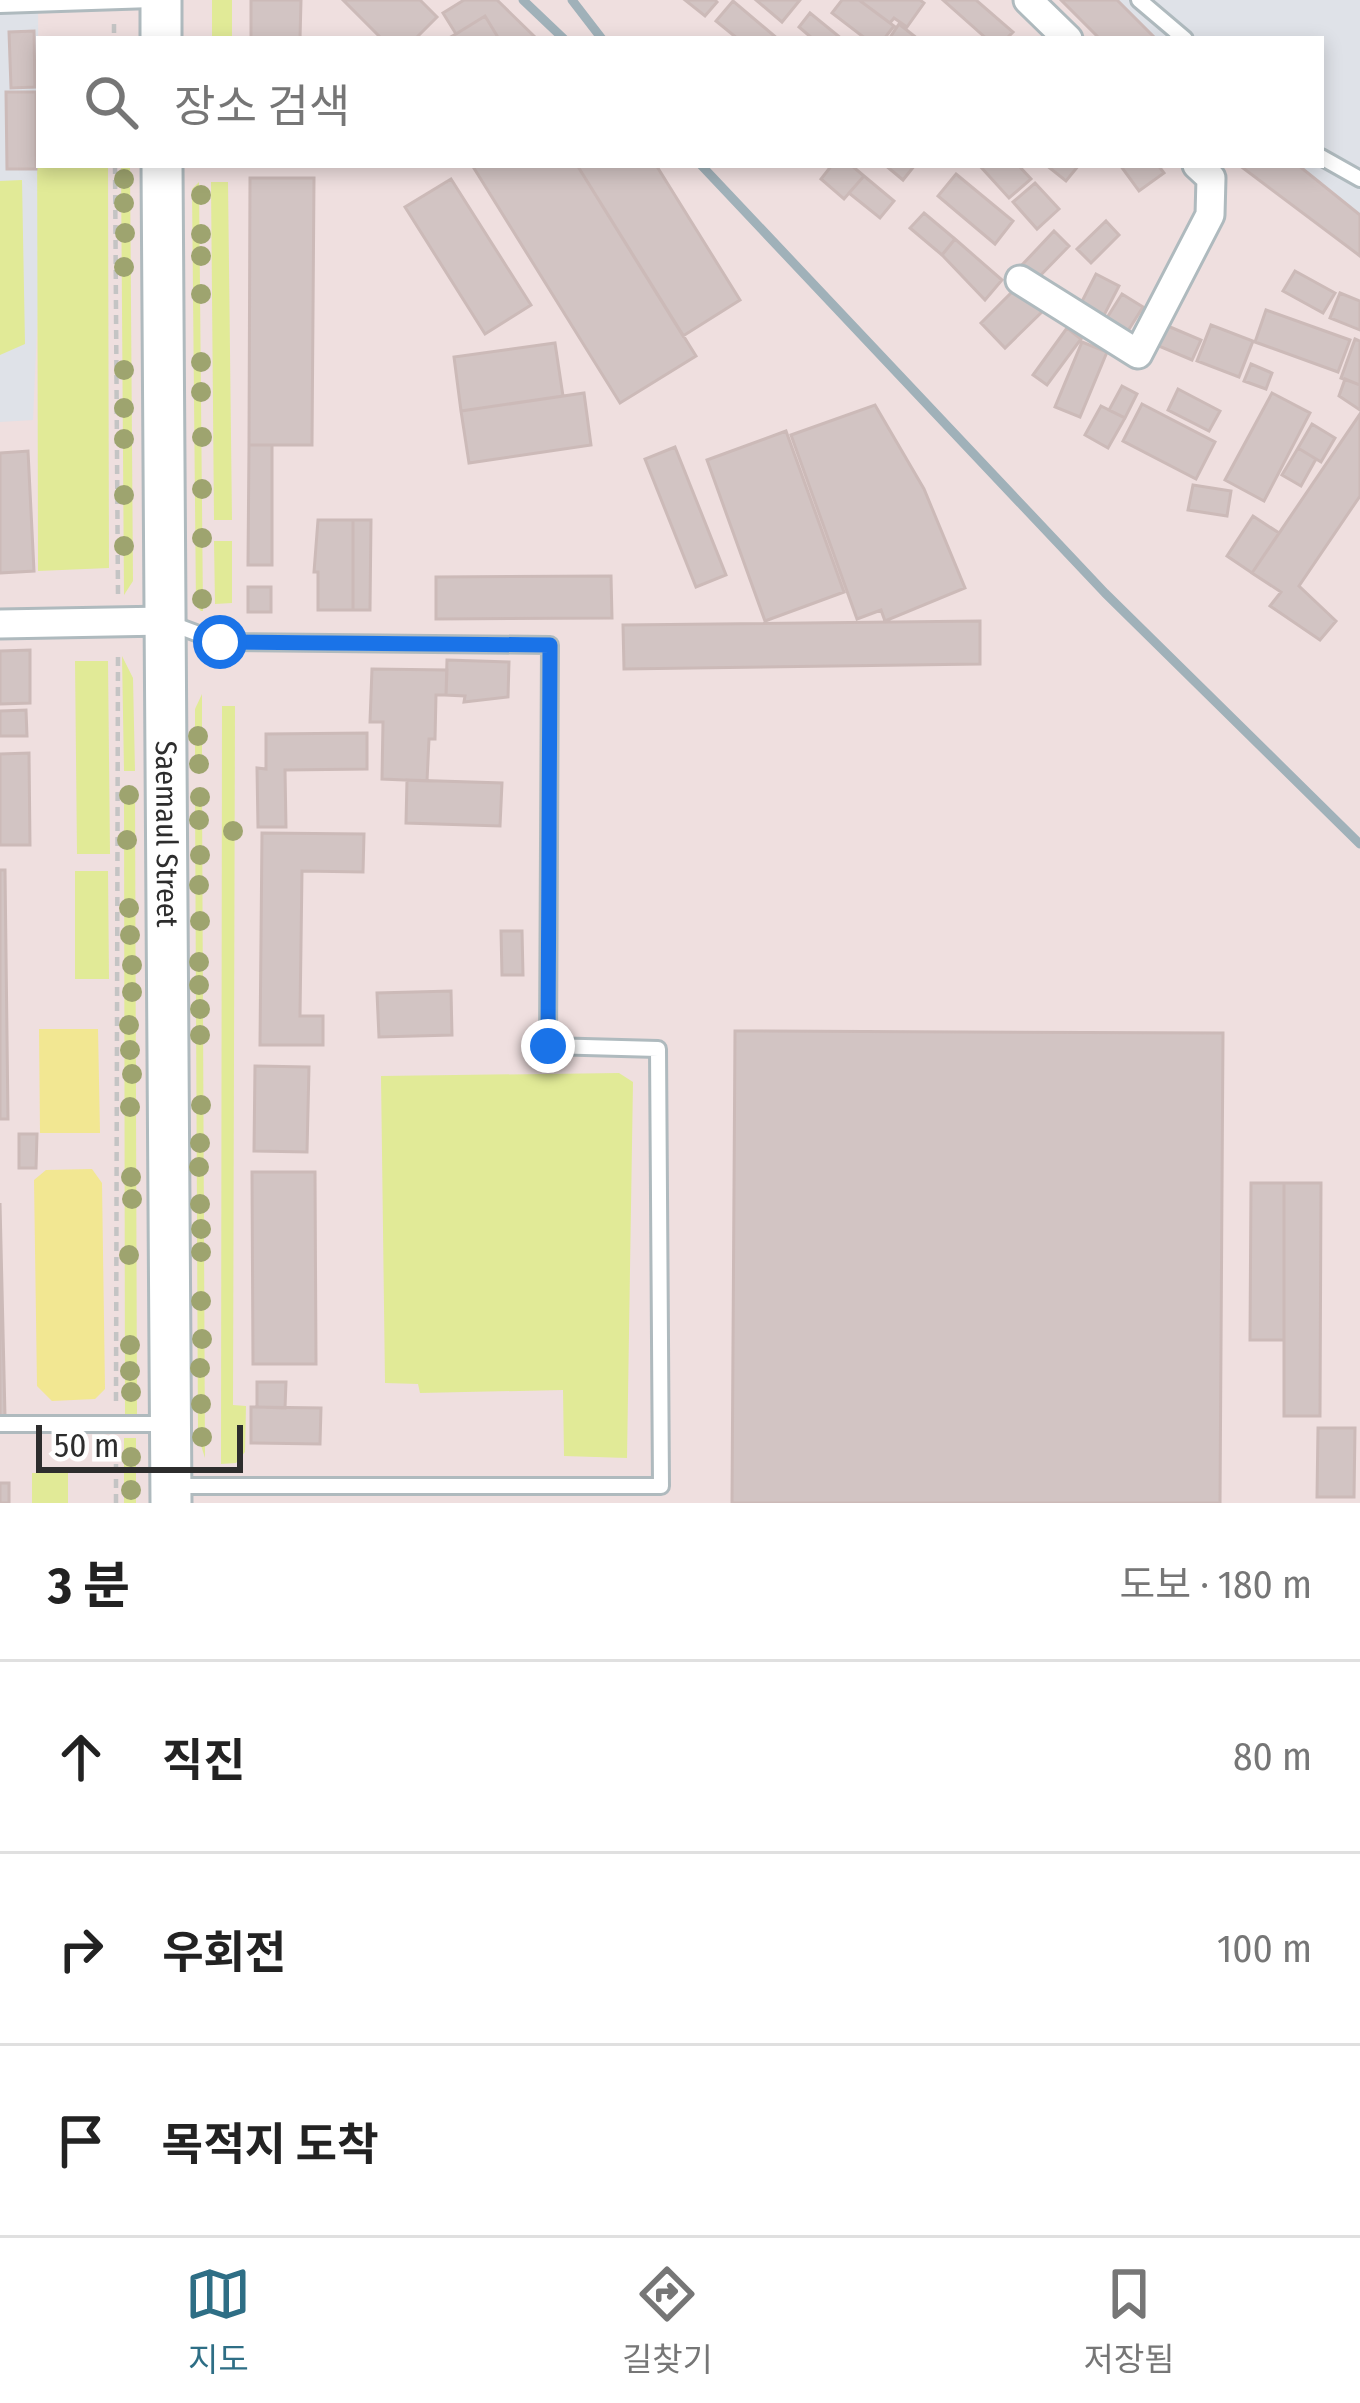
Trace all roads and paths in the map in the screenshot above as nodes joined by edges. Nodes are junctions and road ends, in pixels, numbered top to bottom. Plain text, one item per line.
1 (157, 0) edge
2 (1028, 0) edge
3 (1139, 0) edge
4 (0, 5) edge
5 (161, 36) edge
6 (1065, 36) edge
7 (1181, 36) edge
8 (1324, 159) edge
9 (115, 168) edge
10 (162, 168) edge
11 (1201, 168) edge
12 (1360, 178) edge
13 (1020, 280) dead end
14 (164, 621) junction
15 (118, 622) junction
16 (0, 624) edge
17 (0, 1424) edge
18 (116, 1424) junction
19 (170, 1424) junction
20 (171, 1495) edge
21 (116, 1503) edge

1 - 4 lane
1 - 5 main road
2 - 6 street
3 - 7 lane
8 - 12 lane
9 - 15 path
10 - 14 main road, Saemaul Street
11 - 13 street
14 - 15 street
14 - 19 main road, Saemaul Street
14 - 20 lane
15 - 16 street
15 - 18 path
17 - 18 lane
18 - 19 lane
18 - 21 path
19 - 20 main road, Saemaul Street

